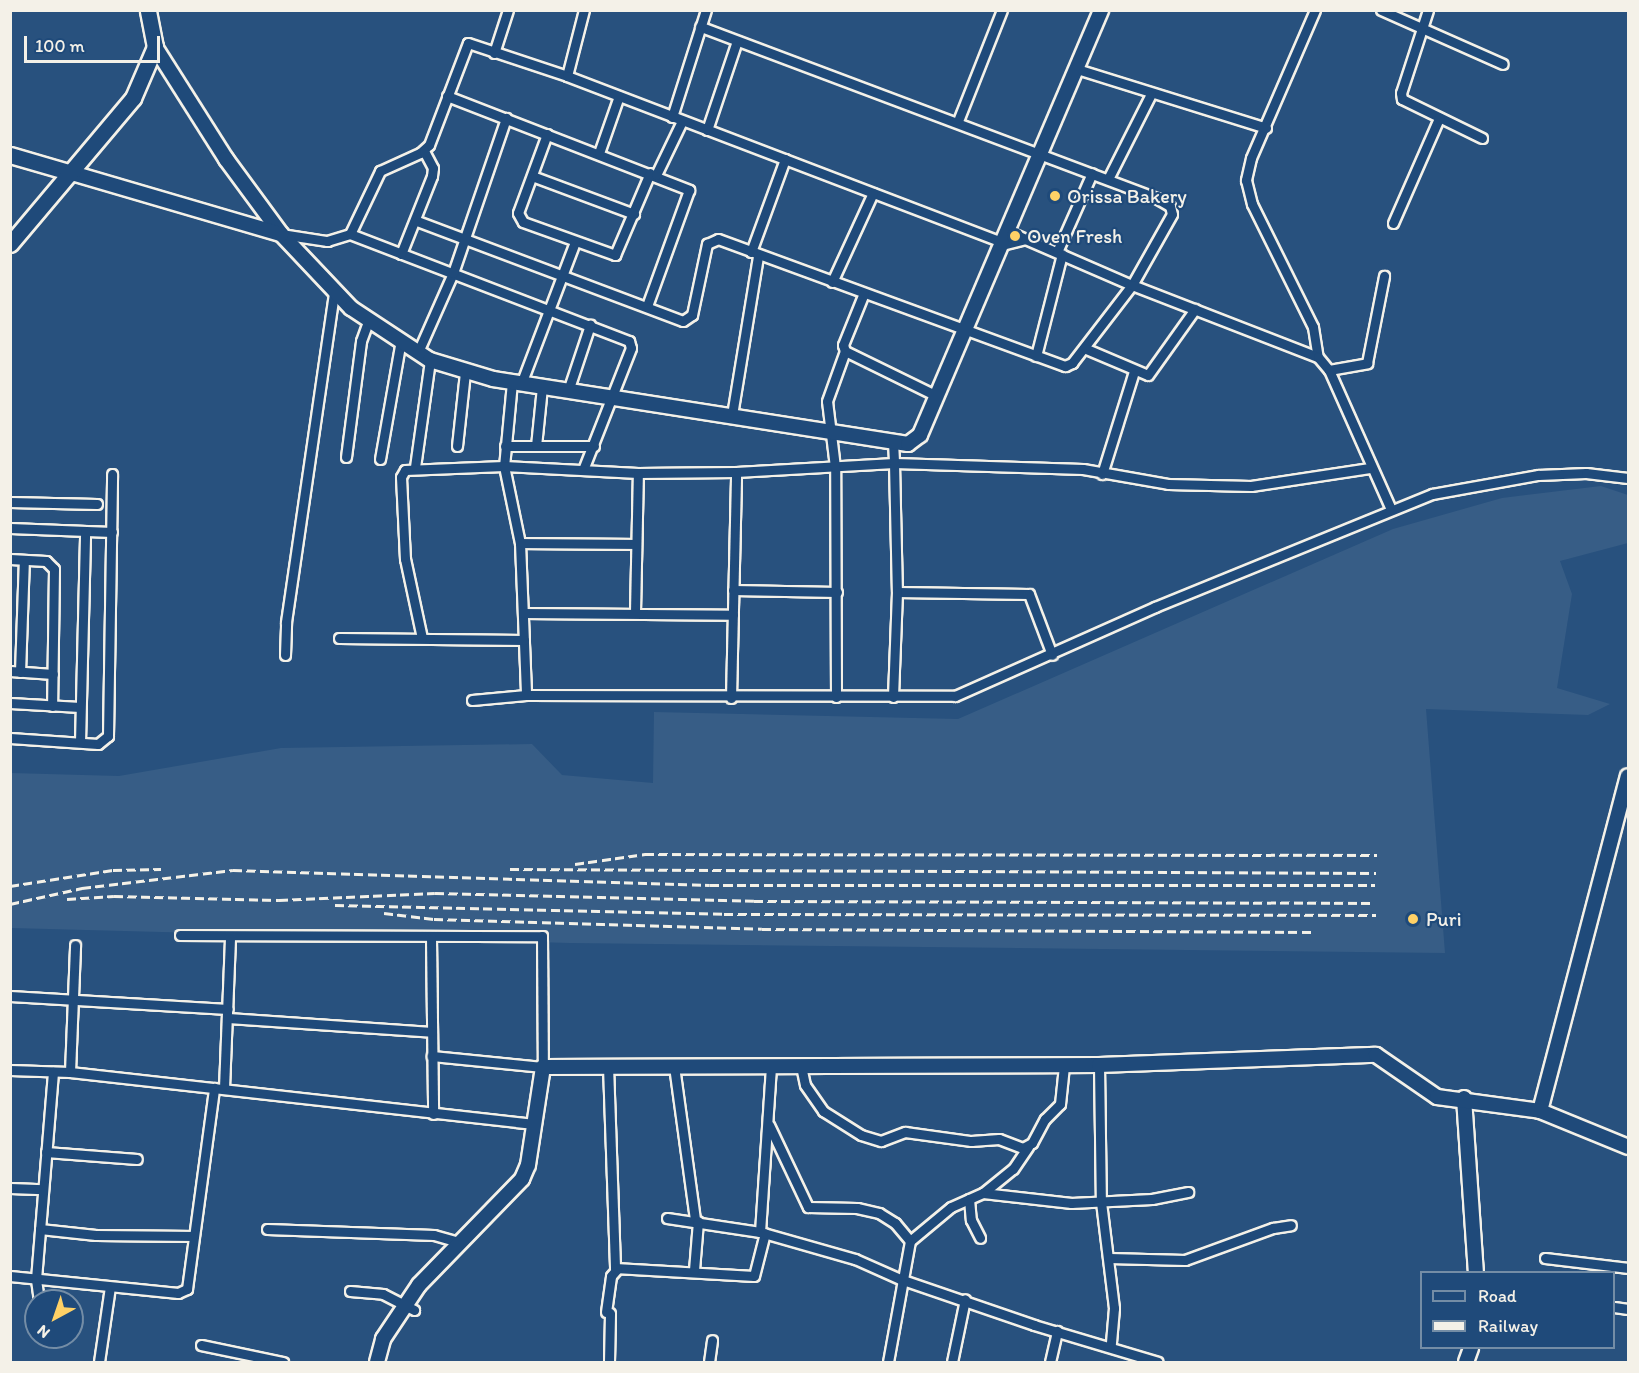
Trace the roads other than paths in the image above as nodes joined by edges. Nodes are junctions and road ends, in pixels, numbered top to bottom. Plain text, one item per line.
1 (148, 10) edge
2 (508, 10) edge
3 (584, 10) edge
4 (706, 10) edge
5 (1002, 10) edge
6 (1315, 10) edge
7 (1381, 10) edge
8 (1428, 10) edge
9 (1099, 15) edge
10 (700, 27) junction
11 (1423, 30) junction
12 (737, 41) junction
13 (155, 47) junction
14 (494, 53) junction
15 (1503, 64) dead end
16 (1077, 69) junction
17 (567, 76) junction
18 (1151, 94) junction
19 (447, 96) junction
20 (619, 96) junction
21 (672, 117) junction
22 (506, 118) junction
23 (1439, 118) junction
24 (682, 121) junction
25 (958, 121) junction
26 (1266, 128) junction
27 (707, 130) junction
28 (547, 134) junction
29 (1482, 138) dead end
30 (424, 151) junction
31 (599, 153) junction
32 (1040, 154) junction
33 (10, 155) edge
34 (784, 159) junction
35 (72, 173) junction
36 (1092, 173) junction
37 (653, 174) junction
38 (532, 176) junction
39 (1108, 179) junction
40 (873, 193) junction
41 (634, 213) junction
42 (417, 221) junction
43 (1393, 223) dead end
44 (281, 234) junction
45 (350, 234) junction
46 (465, 238) junction
47 (1001, 239) junction
48 (1026, 239) junction
49 (574, 242) junction
50 (10, 244) edge
51 (1060, 253) junction
52 (401, 254) junction
53 (754, 254) junction
54 (453, 273) junction
55 (562, 274) junction
56 (1384, 276) dead end
57 (832, 282) junction
58 (1132, 285) junction
59 (334, 293) junction
60 (864, 293) junction
61 (647, 306) junction
62 (548, 309) junction
63 (1195, 309) junction
64 (369, 320) junction
65 (591, 325) junction
66 (965, 330) junction
67 (400, 340) junction
68 (1084, 348) junction
69 (845, 351) junction
70 (418, 352) junction
71 (1036, 356) junction
72 (1318, 357) junction
73 (430, 360) junction
74 (1329, 370) junction
75 (1134, 371) junction
76 (465, 372) junction
77 (516, 383) junction
78 (542, 387) junction
79 (568, 391) junction
80 (937, 396) junction
81 (611, 398) junction
82 (732, 415) junction
83 (830, 431) junction
84 (893, 442) junction
85 (457, 446) dead end
86 (505, 446) junction
87 (536, 446) junction
88 (594, 446) junction
89 (345, 457) dead end
90 (380, 459) dead end
91 (894, 463) junction
92 (504, 466) junction
93 (415, 467) junction
94 (835, 467) junction
95 (1370, 468) junction
96 (583, 470) junction
97 (736, 472) junction
98 (638, 473) junction
99 (112, 474) dead end
100 (1102, 474) junction
101 (1629, 478) edge
102 (10, 502) edge
103 (97, 504) dead end
104 (1391, 509) junction
105 (10, 528) edge
106 (85, 531) junction
107 (112, 532) junction
108 (520, 543) junction
109 (636, 543) junction
110 (10, 559) edge
111 (24, 560) junction
112 (734, 590) junction
113 (837, 592) junction
114 (897, 592) junction
115 (635, 612) junction
116 (523, 613) junction
117 (733, 615) junction
118 (339, 638) dead end
119 (422, 638) junction
120 (524, 640) junction
121 (285, 655) dead end
122 (1052, 655) junction
123 (15, 672) edge
124 (53, 674) junction
125 (526, 695) junction
126 (836, 697) junction
127 (893, 697) junction
128 (731, 698) junction
129 (472, 700) dead end
130 (10, 703) edge
131 (52, 705) junction
132 (80, 707) junction
133 (10, 738) edge
134 (80, 742) junction
135 (1629, 776) edge
136 (180, 935) dead end
137 (230, 936) junction
138 (431, 938) junction
139 (75, 945) dead end
140 (10, 996) edge
141 (72, 1002) junction
142 (228, 1014) junction
143 (432, 1032) junction
144 (432, 1056) junction
145 (1064, 1065) junction
146 (1099, 1065) junction
147 (608, 1066) junction
148 (674, 1066) junction
149 (771, 1066) junction
150 (801, 1066) junction
151 (543, 1067) junction
152 (10, 1070) edge
153 (53, 1072) junction
154 (70, 1072) junction
155 (219, 1088) junction
156 (1464, 1098) junction
157 (1540, 1111) junction
158 (434, 1114) junction
159 (534, 1124) junction
160 (769, 1125) junction
161 (1028, 1147) junction
162 (1629, 1147) edge
163 (46, 1152) junction
164 (137, 1159) dead end
165 (10, 1188) edge
166 (43, 1189) junction
167 (1188, 1192) dead end
168 (983, 1193) junction
169 (969, 1199) junction
170 (1101, 1202) junction
171 (667, 1218) dead end
172 (696, 1220) junction
173 (1291, 1225) dead end
174 (40, 1229) junction
175 (267, 1229) dead end
176 (763, 1233) junction
177 (194, 1236) junction
178 (980, 1239) dead end
179 (910, 1241) junction
180 (459, 1242) junction
181 (1109, 1258) junction
182 (1545, 1258) dead end
183 (1629, 1268) edge
184 (617, 1269) junction
185 (694, 1270) junction
186 (1476, 1271) edge
187 (10, 1276) edge
188 (36, 1279) junction
189 (900, 1279) junction
190 (110, 1287) junction
191 (37, 1289) edge
192 (351, 1291) dead end
193 (965, 1299) junction
194 (410, 1307) junction
195 (1057, 1331) junction
196 (712, 1340) dead end
197 (201, 1345) dead end
198 (1111, 1346) junction
199 (99, 1362) edge
200 (283, 1362) edge
201 (378, 1362) edge
202 (609, 1362) edge
203 (709, 1362) edge
204 (888, 1362) edge
205 (952, 1362) edge
206 (1050, 1362) edge
207 (1158, 1362) edge

1 - 13 main road
2 - 14 street
3 - 17 street
4 - 10 street
5 - 25 street
6 - 26 street
7 - 11 street
8 - 11 street
9 - 16 main road
10 - 12 street
10 - 21 street
11 - 15 street
11 - 23 street
12 - 25 street
12 - 27 street
13 - 35 main road
13 - 44 main road
14 - 17 street
14 - 19 street
16 - 18 street
16 - 32 main road
17 - 20 street
18 - 26 street
18 - 39 street
19 - 22 street
19 - 30 street
20 - 21 street
20 - 31 street
21 - 24 street
22 - 28 street
22 - 46 street
23 - 29 street
23 - 43 street
24 - 27 street
24 - 37 street
25 - 32 street
26 - 72 street
27 - 34 street
28 - 31 street
28 - 38 street
30 - 42 street
30 - 45 street
31 - 37 street
32 - 36 street
32 - 47 main road
33 - 35 main road
34 - 40 street
34 - 53 street
35 - 44 main road
35 - 50 main road
36 - 39 street
36 - 51 street
37 - 41 street
37 - 61 street
38 - 41 street
38 - 49 street
39 - 58 street
40 - 47 street
40 - 57 street
41 - 49 street
42 - 46 street
42 - 52 street
44 - 45 street
44 - 59 main road
45 - 52 street
46 - 54 street
46 - 55 street
47 - 48 street
47 - 48 street
47 - 66 main road
48 - 51 street
49 - 55 street
51 - 58 street
51 - 71 street
52 - 54 street
53 - 57 street
53 - 61 street
53 - 82 street
54 - 62 street
54 - 70 street
55 - 61 street
55 - 62 street
56 - 74 street
57 - 60 street
58 - 63 street
58 - 68 street
59 - 64 main road
59 - 121 street
60 - 66 street
60 - 69 street
62 - 65 street
62 - 77 street
63 - 72 street
63 - 75 street
64 - 67 main road
64 - 89 street
65 - 79 street
65 - 81 street
66 - 71 street
66 - 80 main road
67 - 70 main road
67 - 90 street
68 - 71 street
68 - 75 street
69 - 80 street
69 - 83 street
70 - 73 main road
72 - 74 street
73 - 76 main road
73 - 93 street
74 - 95 street
75 - 100 street
76 - 77 main road
76 - 85 street
77 - 78 main road
77 - 86 street
78 - 79 main road
78 - 87 street
79 - 81 main road
80 - 84 main road
81 - 82 main road
81 - 88 street
82 - 83 main road
83 - 84 main road
83 - 94 street
84 - 91 street
86 - 87 street
86 - 92 street
87 - 88 street
88 - 96 street
91 - 94 street
91 - 100 street
91 - 114 street
92 - 93 street
92 - 96 street
92 - 108 street
93 - 119 street
94 - 97 street
94 - 113 street
95 - 100 street
95 - 104 street
96 - 98 street
97 - 98 street
97 - 112 street
98 - 109 street
99 - 107 street
101 - 104 street
102 - 103 street
104 - 122 street
105 - 106 street
106 - 107 street
106 - 132 street
107 - 134 street
108 - 109 street
108 - 116 street
109 - 115 street
110 - 111 street
111 - 123 street
111 - 124 street
112 - 113 street
112 - 117 street
113 - 126 street
114 - 122 street
114 - 127 street
115 - 116 street
115 - 117 street
116 - 120 street
117 - 128 street
118 - 119 street
119 - 120 street
120 - 125 street
122 - 127 street
123 - 124 street
124 - 131 street
125 - 128 street
125 - 129 street
126 - 127 street
126 - 128 street
130 - 131 street
131 - 132 street
132 - 134 street
133 - 134 street
135 - 157 main road
136 - 137 street
137 - 138 street
137 - 142 street
138 - 143 street
138 - 151 street
139 - 141 street
140 - 141 street
141 - 142 street
141 - 154 street
142 - 143 street
142 - 155 street
143 - 144 street
144 - 151 street
144 - 158 street
145 - 146 main road
145 - 150 main road
145 - 161 street
146 - 156 main road
146 - 170 street
147 - 148 main road
147 - 151 main road
147 - 184 street
148 - 149 main road
148 - 172 street
149 - 150 main road
149 - 160 street
150 - 161 street
151 - 159 main road
152 - 153 street
153 - 154 street
153 - 163 street
154 - 155 street
155 - 158 street
155 - 177 street
156 - 157 main road
156 - 186 main road
157 - 162 main road
158 - 159 street
159 - 180 main road
160 - 176 street
160 - 179 street
161 - 168 street
163 - 164 street
163 - 166 street
165 - 166 street
166 - 174 street
167 - 170 street
168 - 169 street
168 - 170 street
169 - 178 street
169 - 179 street
170 - 181 street
171 - 172 street
172 - 176 street
172 - 185 street
173 - 181 street
174 - 177 street
174 - 188 street
175 - 180 street
176 - 185 street
176 - 189 street
177 - 190 street
179 - 189 street
180 - 194 main road
181 - 198 street
182 - 183 street
184 - 185 street
184 - 202 street
187 - 188 street
188 - 190 street
188 - 191 street
189 - 193 street
189 - 204 street
190 - 199 street
192 - 194 street
193 - 195 street
193 - 205 street
194 - 201 main road
195 - 198 street
195 - 206 street
196 - 203 street
197 - 200 street
198 - 207 street

